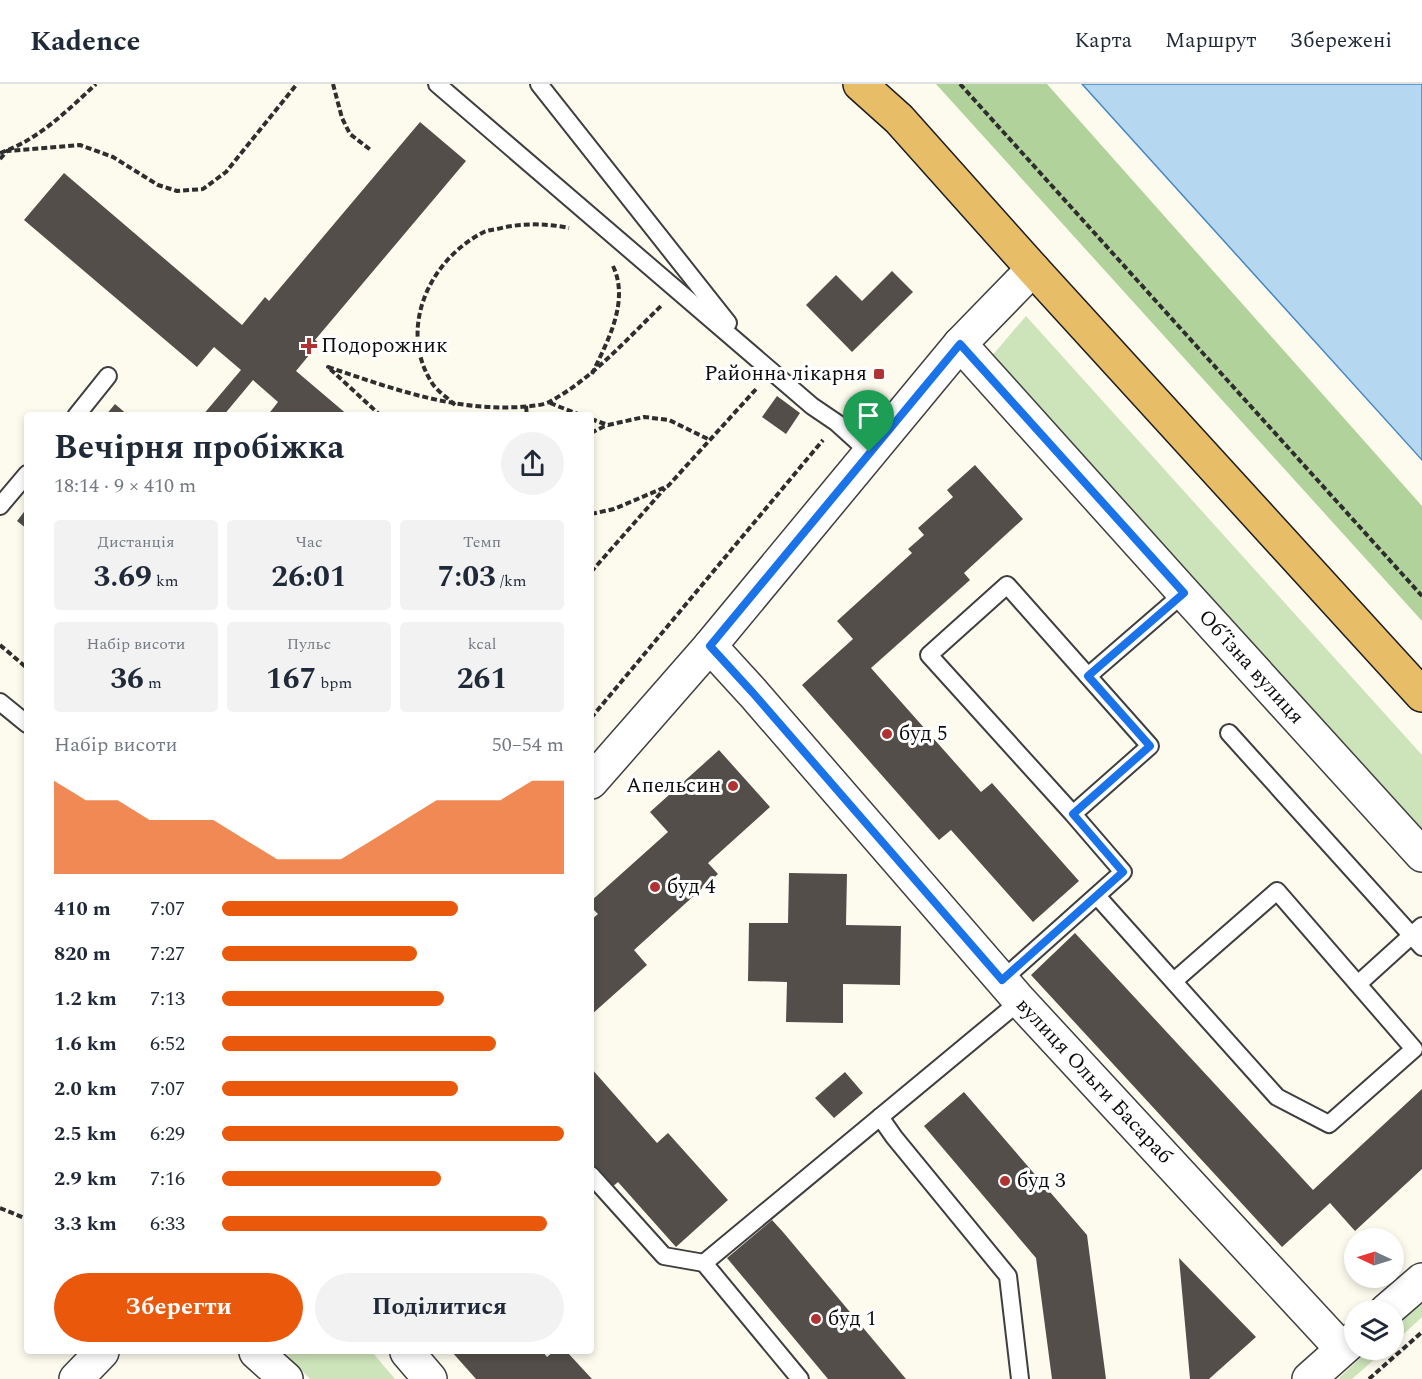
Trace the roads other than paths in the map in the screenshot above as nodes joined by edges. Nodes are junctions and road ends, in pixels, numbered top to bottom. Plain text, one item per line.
1 (436, 84) edge
2 (539, 84) edge
3 (860, 84) edge
4 (1033, 269) junction
5 (960, 344) junction
6 (751, 353) junction
7 (108, 376) dead end
8 (79, 412) edge
9 (869, 452) junction
10 (24, 478) edge
11 (0, 506) edge
12 (1184, 593) junction
13 (710, 646) junction
14 (1088, 676) junction
15 (1422, 695) edge
16 (0, 702) edge
17 (24, 722) edge
18 (1229, 733) dead end
19 (594, 779) edge
20 (1073, 814) junction
21 (1422, 855) edge
22 (1097, 896) junction
23 (1418, 936) edge
24 (1174, 981) junction
25 (1358, 984) junction
26 (1011, 991) junction
27 (880, 1117) junction
28 (594, 1178) edge
29 (704, 1263) junction
30 (1422, 1280) edge
31 (1399, 1300) edge
32 (1344, 1340) edge
33 (1344, 1348) edge
34 (100, 1354) edge
35 (258, 1354) edge
36 (409, 1354) edge
37 (76, 1379) edge
38 (286, 1379) edge
39 (430, 1379) edge
40 (800, 1379) edge
41 (1020, 1379) edge
42 (1309, 1379) edge

1 - 6 lane
2 - 6 lane
3 - 4 highway
4 - 5 street
4 - 15 highway
5 - 9 street
5 - 12 street, Обʼїзна вулиця
6 - 9 lane
7 - 8 lane
9 - 13 street
10 - 11 lane
12 - 14 lane
12 - 21 street, Обʼїзна вулиця
13 - 19 street
13 - 26 street, вулиця Ольги Басараб
14 - 20 lane
14 - 20 lane
16 - 17 lane
18 - 23 lane
20 - 22 lane
22 - 24 lane
22 - 26 lane
23 - 25 lane
24 - 25 lane
24 - 25 lane
26 - 27 lane
26 - 32 street, вулиця Ольги Басараб
27 - 29 lane
27 - 41 lane
28 - 29 lane
29 - 40 lane
30 - 31 street
33 - 42 street
34 - 37 street
35 - 38 street
36 - 39 street

